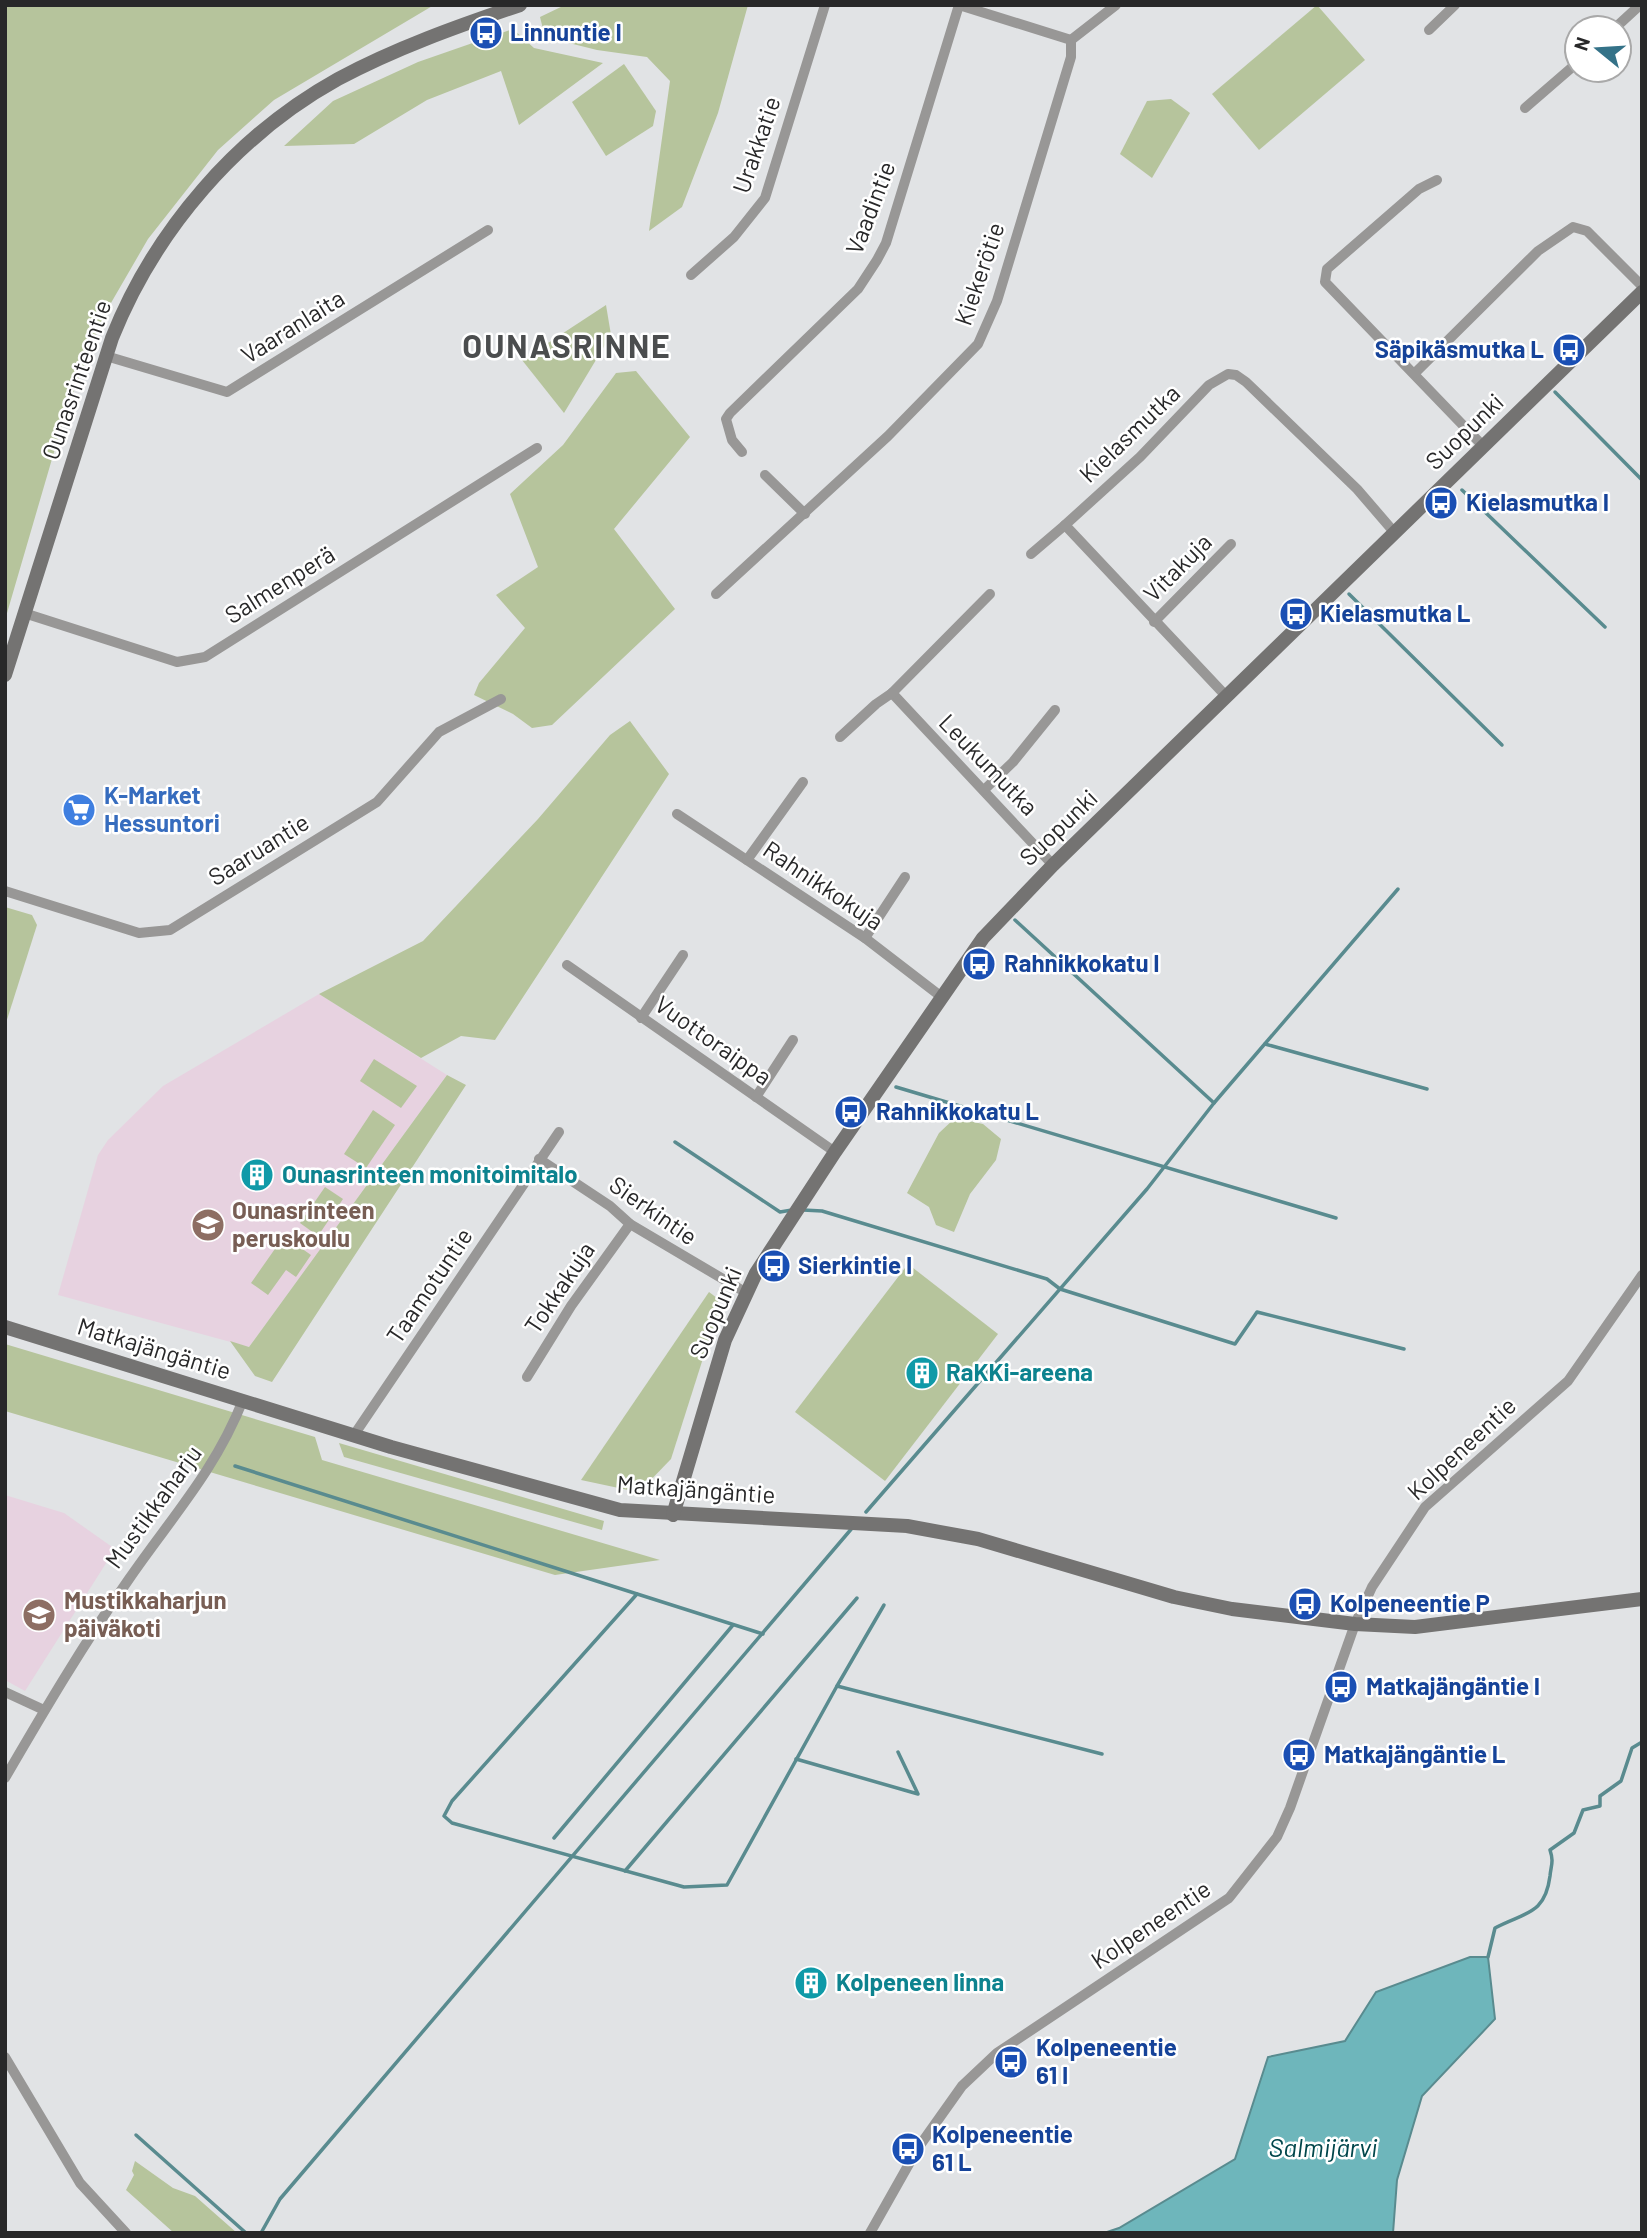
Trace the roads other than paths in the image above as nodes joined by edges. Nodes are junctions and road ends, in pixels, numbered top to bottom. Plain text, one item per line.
1 (520, 5) edge
2 (825, 5) edge
3 (959, 5) edge
4 (1116, 5) edge
5 (1455, 5) edge
6 (1429, 30) dead end
7 (1071, 40) junction
8 (1563, 75) edge
9 (1525, 108) dead end
10 (1437, 180) dead end
11 (488, 230) dead end
12 (691, 275) dead end
13 (1642, 286) edge
14 (1642, 292) edge
15 (106, 356) junction
16 (1415, 373) junction
17 (1483, 446) junction
18 (537, 448) dead end
19 (742, 452) dead end
20 (765, 475) dead end
21 (805, 514) junction
22 (1065, 525) junction
23 (1394, 532) junction
24 (1231, 544) dead end
25 (1031, 554) dead end
26 (716, 594) dead end
27 (990, 594) dead end
28 (24, 613) junction
29 (1154, 622) junction
30 (5, 675) edge
31 (892, 694) junction
32 (1226, 696) junction
33 (501, 699) dead end
34 (1055, 709) dead end
35 (841, 737) dead end
36 (803, 782) dead end
37 (984, 790) junction
38 (677, 814) dead end
39 (747, 860) junction
40 (1053, 865) junction
41 (905, 877) dead end
42 (5, 891) edge
43 (865, 938) junction
44 (683, 956) dead end
45 (567, 964) dead end
46 (943, 998) junction
47 (641, 1017) junction
48 (793, 1040) dead end
49 (756, 1097) junction
50 (559, 1132) dead end
51 (835, 1152) junction
52 (539, 1159) junction
53 (630, 1224) junction
54 (1642, 1275) edge
55 (745, 1293) junction
56 (5, 1327) edge
57 (527, 1377) dead end
58 (243, 1400) junction
59 (354, 1435) junction
60 (673, 1515) junction
61 (1642, 1600) edge
62 (1355, 1624) junction
63 (5, 1692) edge
64 (44, 1710) junction
65 (5, 1778) edge
66 (5, 2057) edge
67 (126, 2233) edge
68 (870, 2233) edge

1 - 15 street, Ounasrinteentie
2 - 12 street, Urakkatie
3 - 7 street
3 - 19 street, Vaadintie
4 - 7 street
5 - 6 street
7 - 21 street, Kiekerötie
8 - 9 street
10 - 16 street
11 - 15 street, Vaaranlaita
13 - 16 street
14 - 17 street, Suopunki
15 - 28 street, Ounasrinteentie
16 - 17 street
17 - 23 street, Suopunki
18 - 28 street, Salmenperä
20 - 21 street
21 - 26 street, Kiekerötie
22 - 23 street, Kielasmutka
22 - 25 street
22 - 29 street
23 - 32 street, Suopunki
24 - 29 street, Vitakuja
27 - 31 street
28 - 30 street, Ounasrinteentie
29 - 32 street
31 - 35 street
31 - 37 street, Leukumutka
32 - 40 street, Suopunki
33 - 42 street, Saaruantie
34 - 37 street
36 - 39 street
37 - 40 street, Leukumutka
38 - 39 street, Rahnikkokuja
39 - 43 street, Rahnikkokuja
40 - 46 street, Suopunki
41 - 43 street
43 - 46 street, Rahnikkokuja
44 - 47 street
45 - 47 street, Vuottoraippa
46 - 51 street, Suopunki
47 - 49 street, Vuottoraippa
48 - 49 street
49 - 51 street, Vuottoraippa
50 - 52 street, Taamotuntie
51 - 55 street, Suopunki
52 - 53 street, Sierkintie
52 - 59 street, Taamotuntie
53 - 55 street, Sierkintie
53 - 57 street, Tokkakuja
54 - 62 street, Kolpeneentie
55 - 60 street, Suopunki
56 - 58 street, Matkajängäntie
58 - 59 street, Matkajängäntie
58 - 64 street, Mustikkaharju
59 - 60 street, Matkajängäntie
60 - 62 street, Matkajängäntie
61 - 62 street, Matkajängäntie
62 - 68 street, Kolpeneentie
63 - 64 street
64 - 65 street, Mustikkaharju
66 - 67 street

